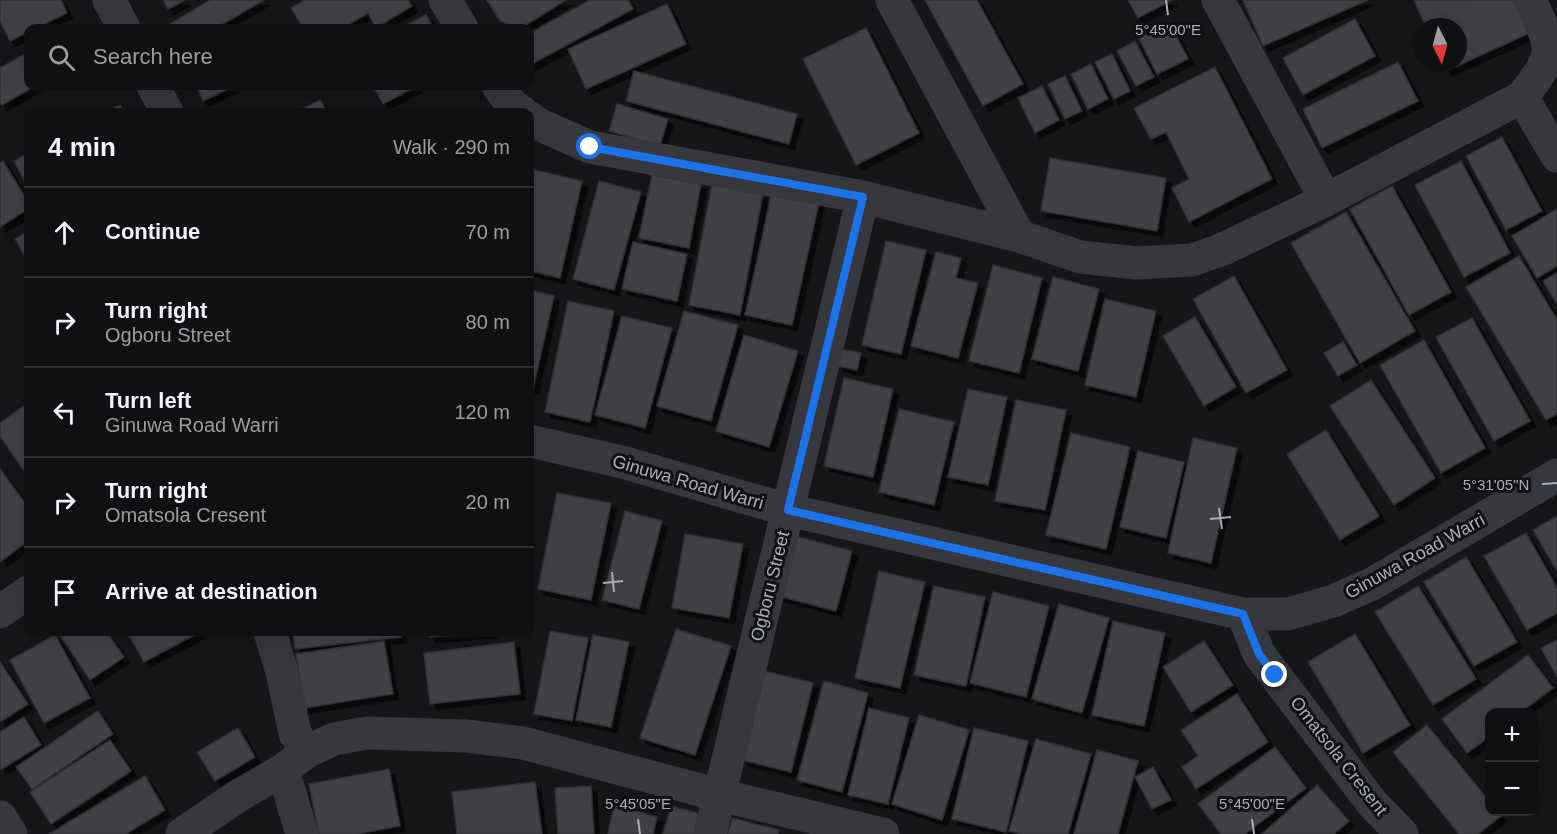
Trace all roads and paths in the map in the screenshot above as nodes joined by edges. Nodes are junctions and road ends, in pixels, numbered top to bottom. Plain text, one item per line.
1 (109, 0) edge
2 (445, 0) edge
3 (892, 0) edge
4 (1218, 0) edge
5 (1530, 0) edge
6 (122, 24) edge
7 (460, 24) edge
8 (155, 90) edge
9 (501, 90) edge
10 (1522, 97) junction
11 (165, 108) edge
12 (516, 108) edge
13 (534, 121) edge
14 (1557, 156) edge
15 (863, 197) junction
16 (1326, 200) junction
17 (1019, 236) junction
18 (534, 442) edge
19 (1557, 475) edge
20 (788, 510) junction
21 (24, 595) edge
22 (0, 612) edge
23 (1243, 614) junction
24 (271, 636) edge
25 (295, 761) junction
26 (718, 795) junction
27 (0, 817) edge
28 (11, 834) edge
29 (182, 834) edge
30 (302, 834) edge
31 (710, 834) edge
32 (883, 834) edge
33 (1402, 834) edge

1 - 6 street
2 - 7 street
3 - 17 street
4 - 16 street
5 - 10 street
8 - 11 street
9 - 12 street
10 - 14 street
10 - 16 street
13 - 15 street
15 - 17 street
15 - 20 street, Ogboru Street
16 - 17 street
18 - 20 street, Ginuwa Road Warri
19 - 23 street, Ginuwa Road Warri
20 - 23 street, Ginuwa Road Warri
20 - 26 street, Ogboru Street
21 - 22 street
23 - 33 street, Omatsola Cresent
24 - 25 street
25 - 26 street
25 - 29 street
25 - 30 street
26 - 31 street, Ogboru Street
26 - 32 street
27 - 28 street

